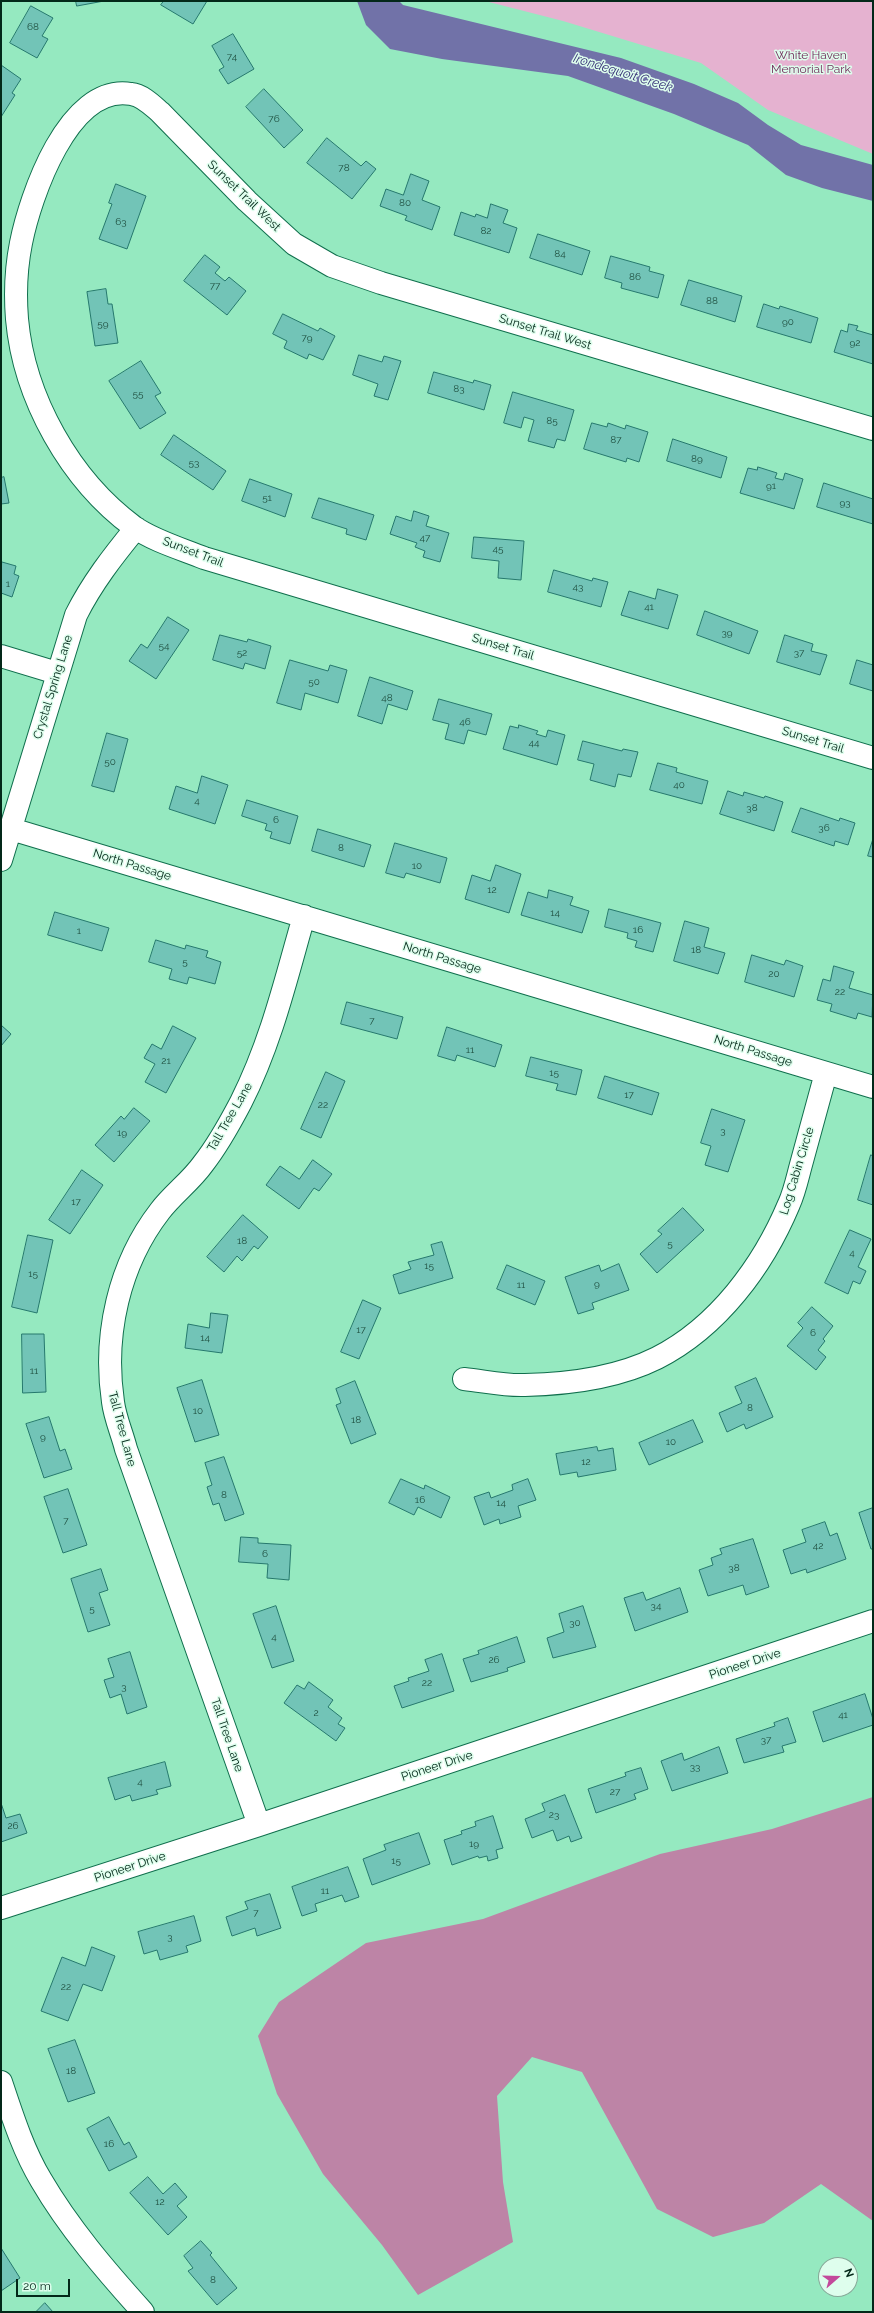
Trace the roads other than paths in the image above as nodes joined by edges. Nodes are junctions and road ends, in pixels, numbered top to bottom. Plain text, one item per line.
1 (873, 430) edge
2 (136, 528) junction
3 (1, 656) edge
4 (57, 673) junction
5 (873, 758) edge
6 (11, 829) junction
7 (1, 860) edge
8 (304, 916) junction
9 (826, 1073) junction
10 (873, 1087) edge
11 (464, 1379) dead end
12 (873, 1621) edge
13 (259, 1825) junction
14 (1, 1908) edge
15 (1, 2082) edge
16 (143, 2312) edge

1 - 2 street, Sunset Trail West
2 - 4 street, Crystal Spring Lane
2 - 5 street, Sunset Trail
3 - 4 street
4 - 6 street, Crystal Spring Lane
6 - 7 street, Crystal Spring Lane
6 - 8 street, North Passage
8 - 9 street, North Passage
8 - 13 street, Tall Tree Lane
9 - 10 street, North Passage
9 - 11 street, Log Cabin Circle
12 - 13 street, Pioneer Drive
13 - 14 street, Pioneer Drive
15 - 16 street

